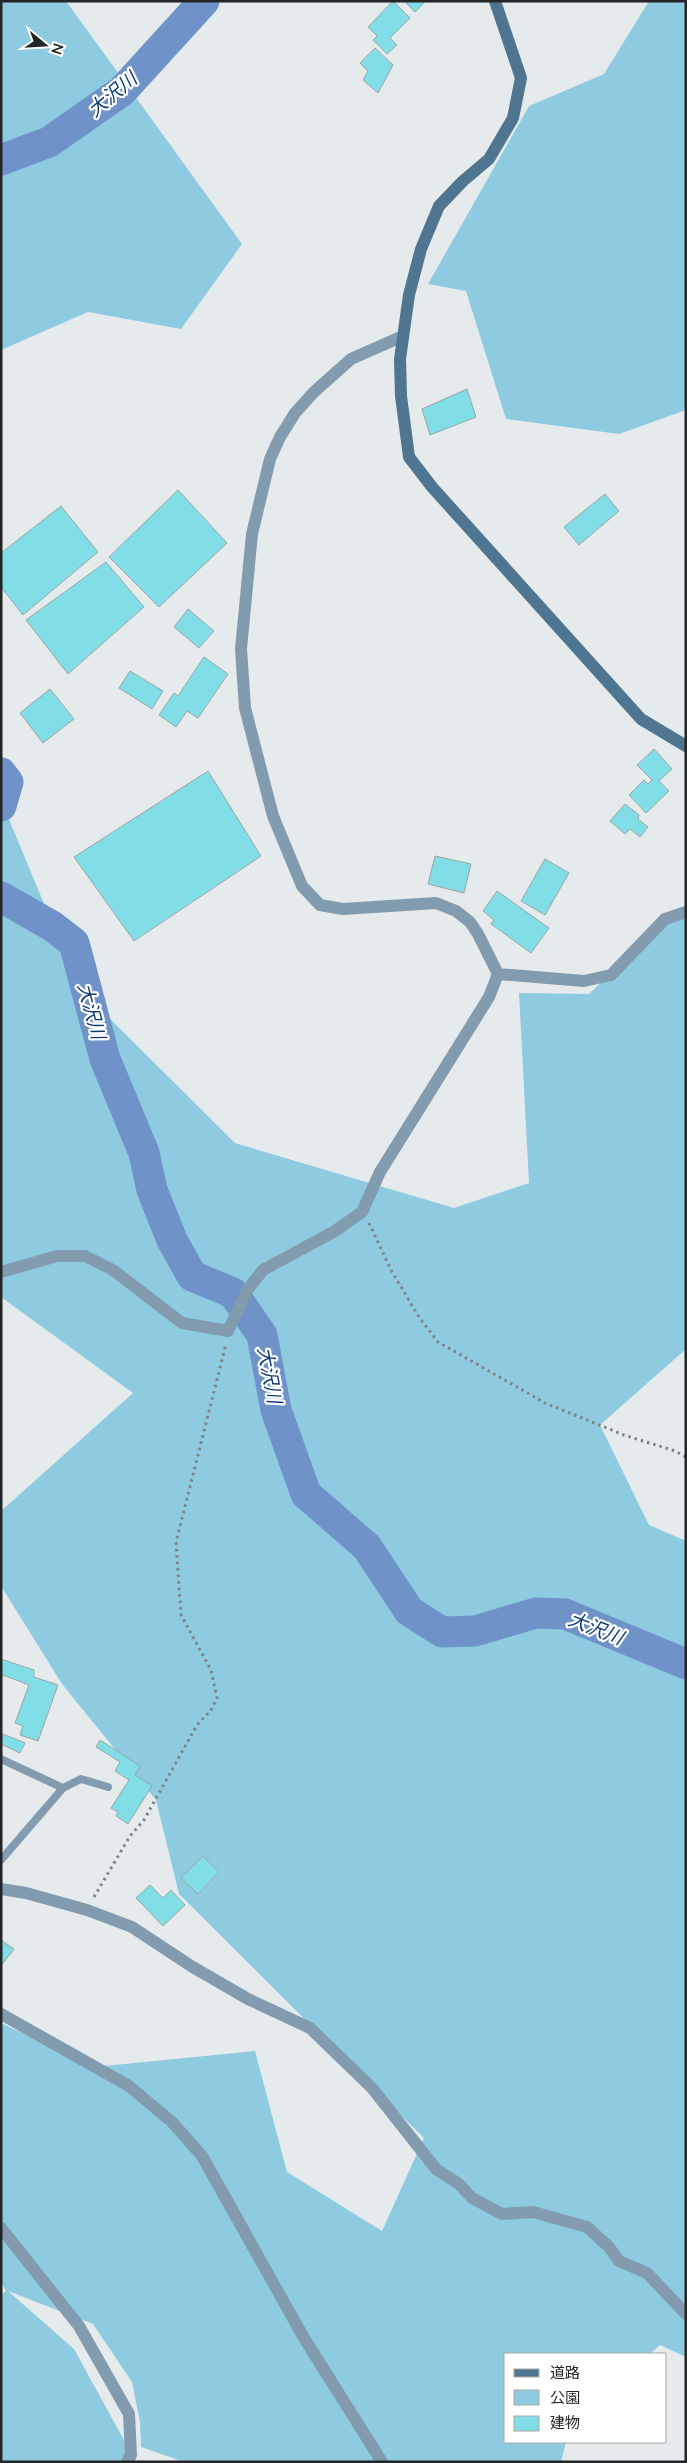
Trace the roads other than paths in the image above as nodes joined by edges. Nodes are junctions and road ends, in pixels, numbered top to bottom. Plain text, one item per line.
1 (495, 1) edge
2 (403, 336) junction
3 (686, 746) edge
4 (686, 912) edge
5 (498, 974) junction
6 (1, 1272) edge
7 (1, 1758) edge
8 (63, 1788) junction
9 (108, 1788) dead end
10 (1, 1860) edge
11 (1, 1889) edge
12 (1, 2014) edge
13 (1, 2228) edge
14 (686, 2314) edge
15 (127, 2462) edge
16 (382, 2462) edge

1 - 2 street
2 - 3 street
2 - 5 street
4 - 5 street
5 - 6 street
7 - 8 lane
8 - 9 lane
8 - 10 lane
11 - 14 street
12 - 16 street
13 - 15 street

